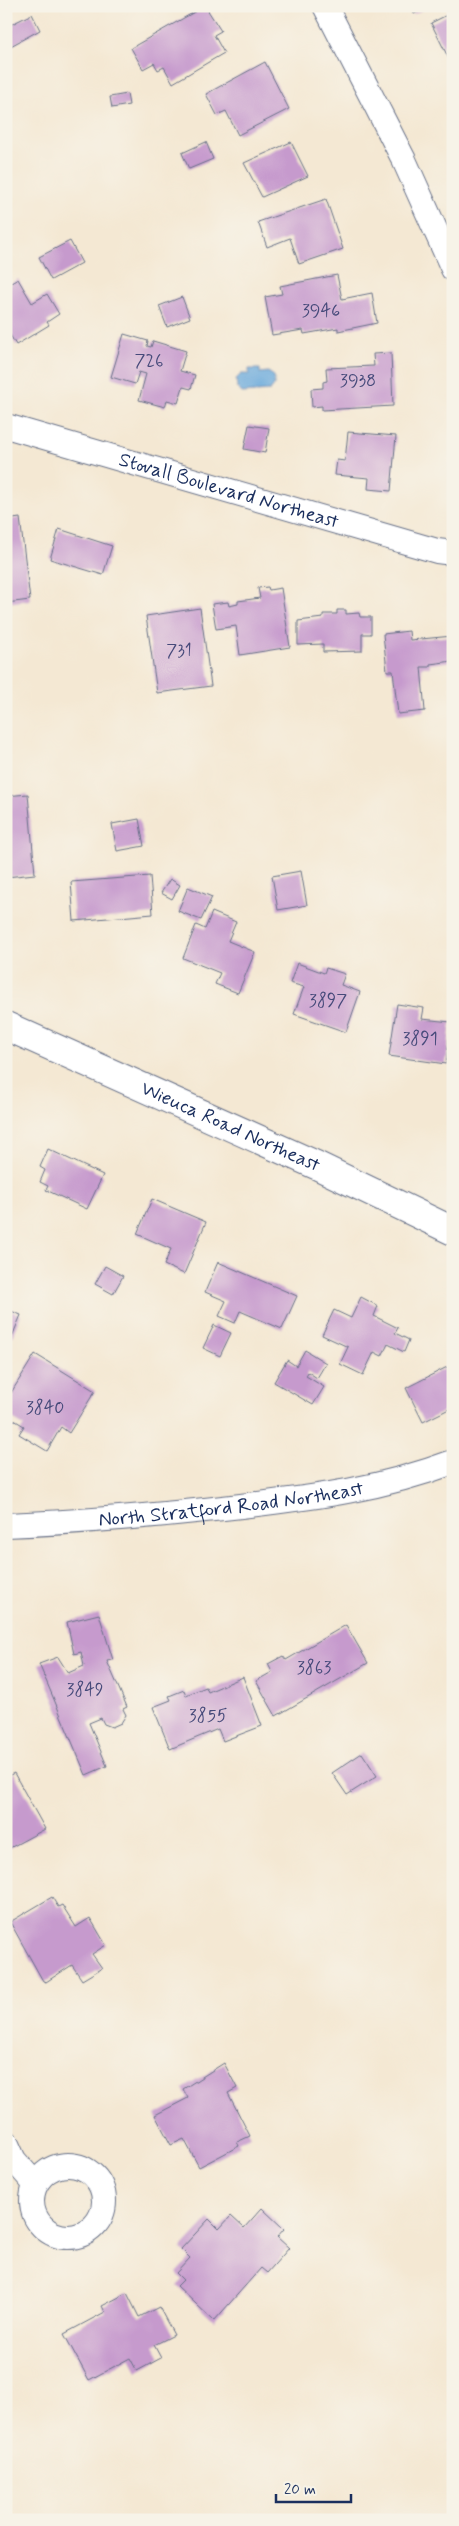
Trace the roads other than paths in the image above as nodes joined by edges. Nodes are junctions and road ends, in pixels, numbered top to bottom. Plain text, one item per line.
1 (325, 6) edge
2 (453, 269) edge
3 (6, 426) edge
4 (453, 552) edge
5 (6, 1026) edge
6 (453, 1231) edge
7 (453, 1462) edge
8 (6, 1526) edge
9 (6, 2142) edge
10 (35, 2184) dead end

1 - 2 street
3 - 4 street, Stovall Boulevard Northeast
5 - 6 street, Wieuca Road Northeast
7 - 8 street, North Stratford Road Northeast
9 - 10 street

